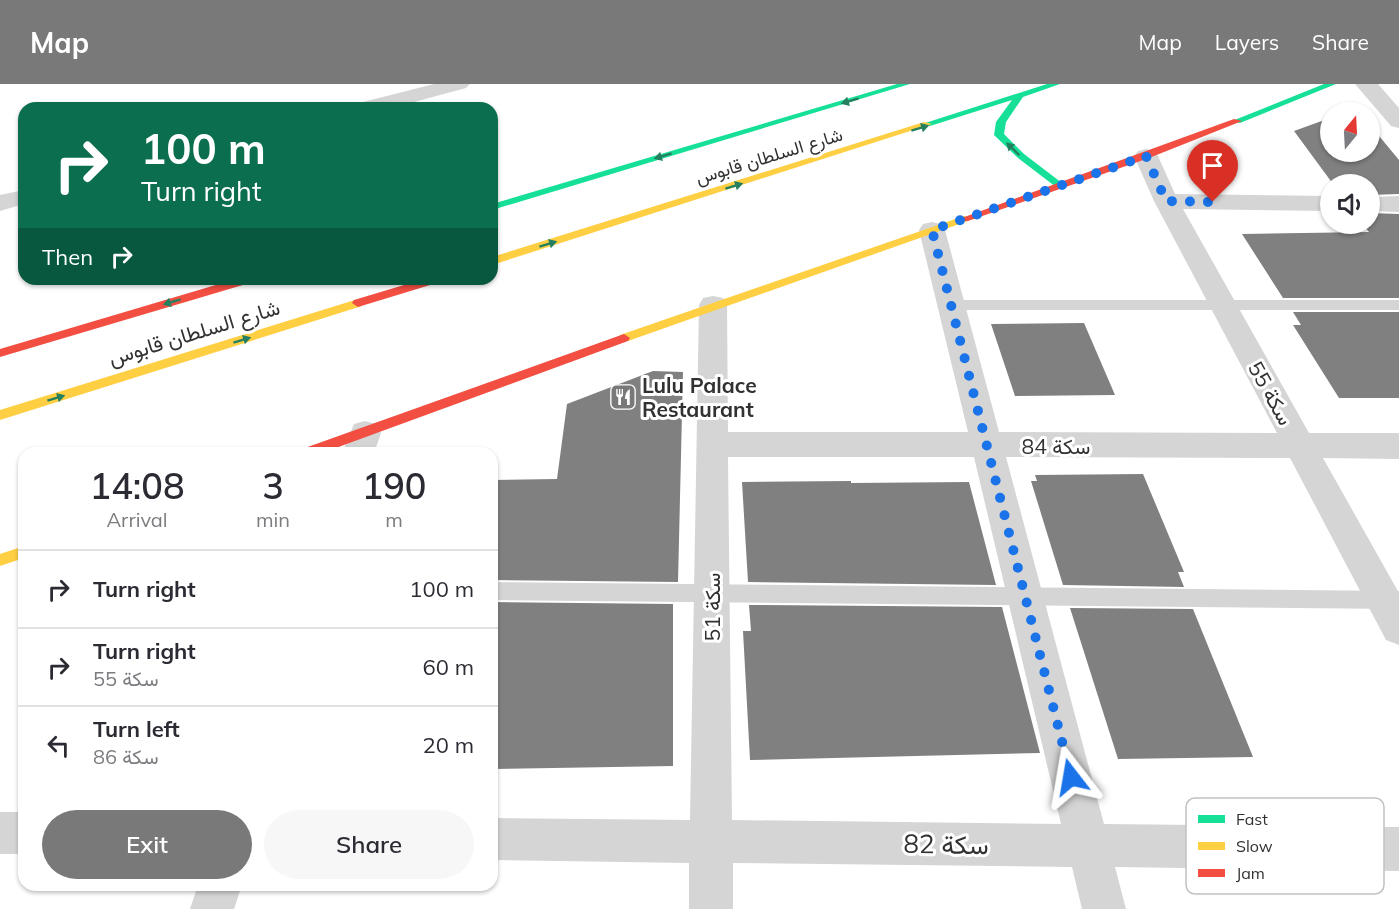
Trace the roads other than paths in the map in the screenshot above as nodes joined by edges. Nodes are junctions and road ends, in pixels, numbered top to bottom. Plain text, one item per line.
1 (459, 84) edge
2 (906, 84) edge
3 (1056, 84) edge
4 (1332, 84) edge
5 (1366, 84) edge
6 (1019, 97) junction
7 (390, 102) edge
8 (1399, 121) edge
9 (1146, 156) junction
10 (1059, 184) junction
11 (18, 198) edge
12 (1166, 201) junction
13 (0, 203) edge
14 (1320, 203) edge
15 (1380, 204) edge
16 (1399, 204) edge
17 (498, 205) edge
18 (932, 230) junction
19 (498, 259) edge
20 (229, 285) edge
21 (417, 285) edge
22 (713, 304) junction
23 (951, 305) junction
24 (1223, 305) junction
25 (1399, 305) edge
26 (0, 353) edge
27 (0, 415) edge
28 (362, 443) edge
29 (712, 444) junction
30 (987, 445) junction
31 (1300, 446) junction
32 (1399, 446) edge
33 (340, 447) edge
34 (18, 554) edge
35 (0, 560) edge
36 (498, 591) edge
37 (712, 593) junction
38 (1025, 596) junction
39 (1391, 600) edge
40 (1399, 628) edge
41 (0, 832) edge
42 (18, 833) edge
43 (498, 839) edge
44 (711, 842) junction
45 (1088, 845) junction
46 (1186, 846) edge
47 (1384, 849) edge
48 (1399, 849) edge
49 (218, 891) edge
50 (212, 909) edge
51 (711, 909) edge
52 (1104, 909) edge

1 - 7 street
2 -> 17 main road, شارع السلطان قابوس
3 - 6 main road, شارع السلطان قابوس
4 - 9 main road
5 - 8 street
10 -> 6 main road
19 -> 6 main road, شارع السلطان قابوس
9 - 10 main road
9 - 12 street, سكة 55
10 - 18 main road
11 - 13 street
12 - 14 street
12 - 24 street, سكة 55
15 - 16 street
18 - 22 main road
18 - 23 street
20 -> 26 main road, شارع السلطان قابوس
27 -> 21 main road, شارع السلطان قابوس
22 - 28 main road
22 - 29 street, سكة 51
23 - 24 lane
23 - 30 street
24 - 25 lane
24 - 31 street, سكة 55
28 - 33 main road
29 - 30 street, سكة 84
29 - 37 street, سكة 51
30 - 31 street, سكة 84
30 - 38 street
31 - 32 street, سكة 84
31 - 39 street, سكة 55
34 - 35 main road
36 - 37 lane
37 - 38 lane
37 - 44 street, سكة 51
38 - 39 lane
38 - 45 street
39 - 40 street, سكة 55
41 - 42 street
43 - 44 street, سكة 82
44 - 45 street, سكة 82
44 - 51 street, سكة 51
45 - 46 street, سكة 82
45 - 52 street
47 - 48 street, سكة 82
49 - 50 street

